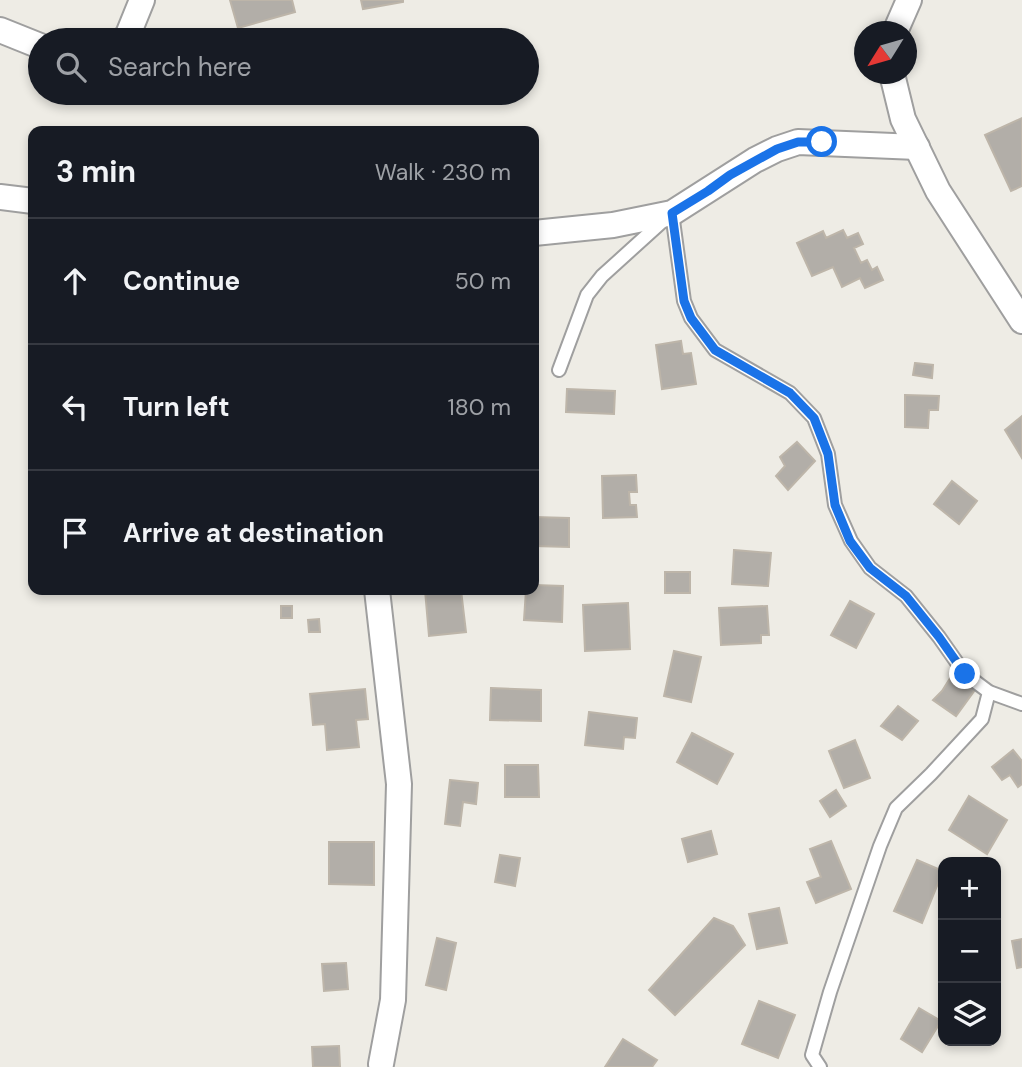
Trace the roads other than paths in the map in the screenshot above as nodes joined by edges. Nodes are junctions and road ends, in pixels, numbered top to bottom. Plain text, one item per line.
1 (142, 0) edge
2 (909, 0) edge
3 (920, 0) edge
4 (900, 21) edge
5 (903, 21) edge
6 (131, 28) edge
7 (0, 30) edge
8 (28, 41) edge
9 (894, 84) edge
10 (917, 147) junction
11 (0, 197) edge
12 (28, 200) edge
13 (672, 213) junction
14 (539, 232) edge
15 (1022, 321) edge
16 (559, 370) dead end
17 (378, 595) edge
18 (989, 692) junction
19 (1022, 704) edge
20 (381, 1064) dead end
21 (820, 1067) edge

1 - 6 street
2 - 4 street
3 - 5 lane
7 - 8 street
9 - 10 street
10 - 13 street
10 - 15 street
11 - 12 street
13 - 14 street
13 - 16 lane
13 - 18 lane
17 - 20 street
18 - 19 lane
18 - 21 lane

